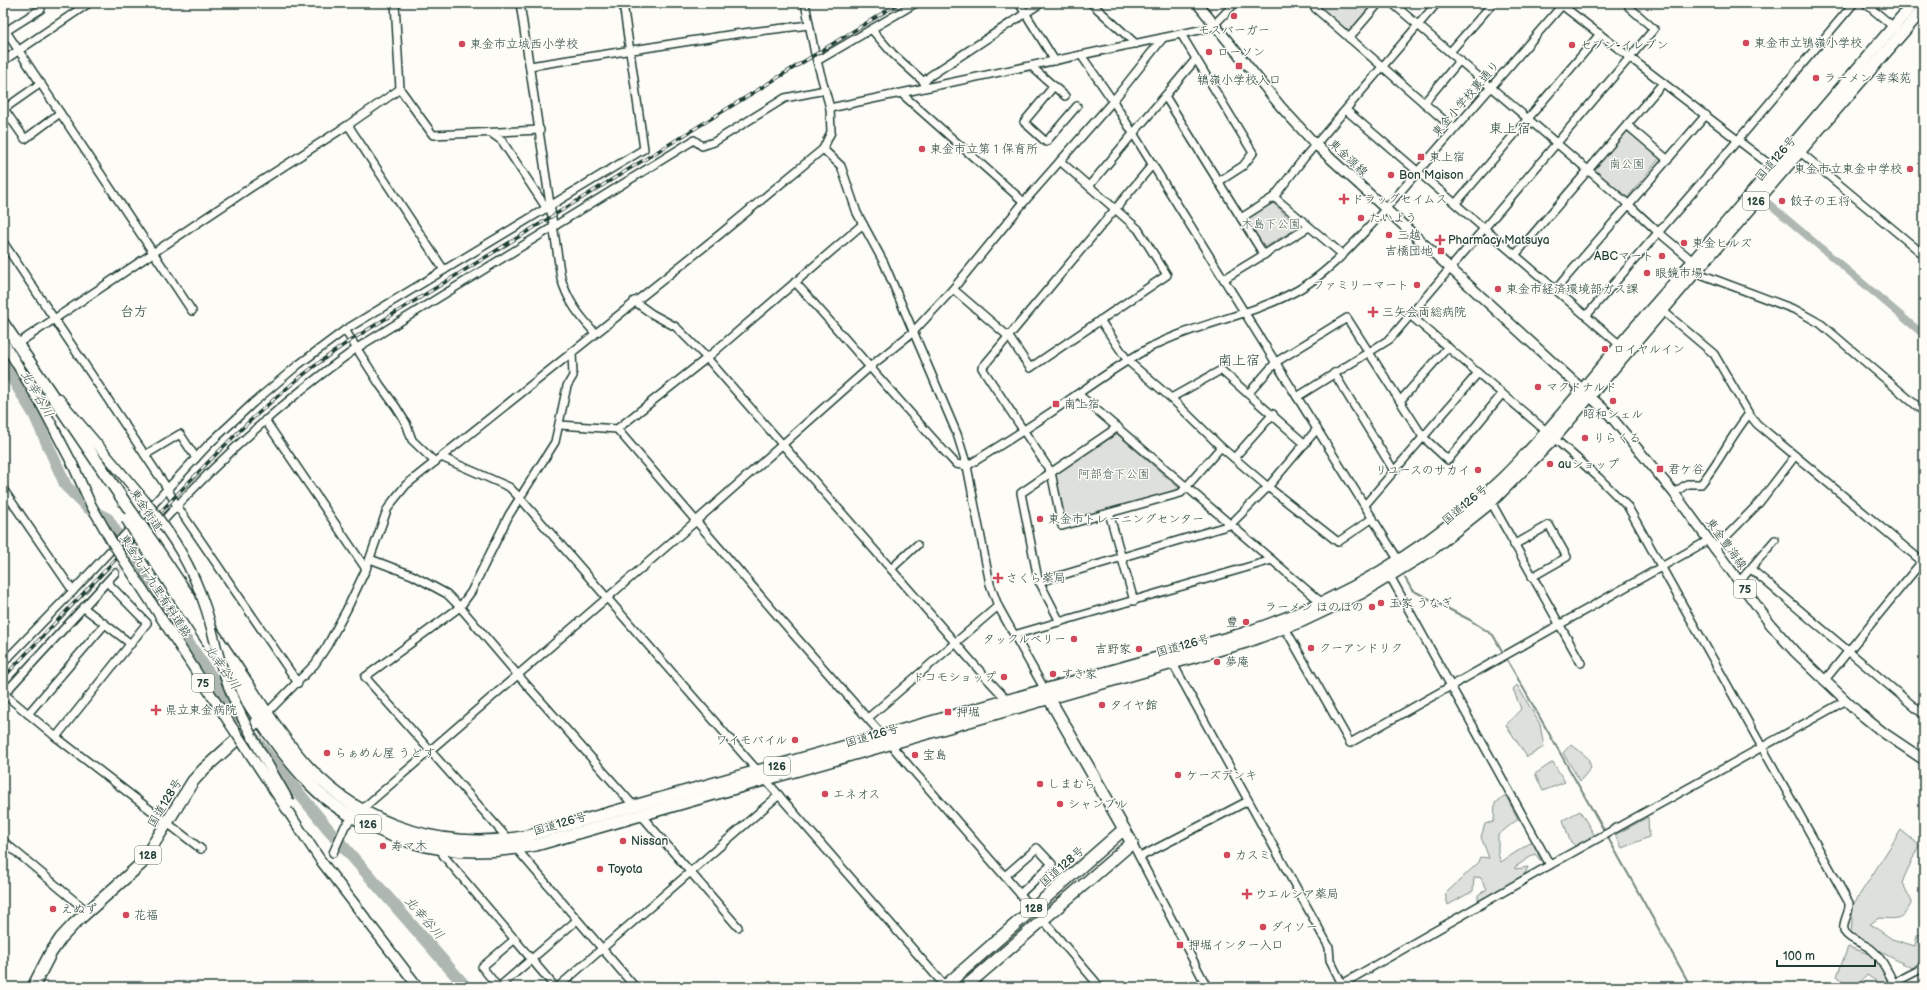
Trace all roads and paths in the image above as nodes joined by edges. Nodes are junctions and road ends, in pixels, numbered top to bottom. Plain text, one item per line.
1 (89, 3) edge
2 (395, 3) edge
3 (520, 3) edge
4 (623, 3) edge
5 (805, 3) edge
6 (916, 3) edge
7 (1019, 3) edge
8 (1041, 3) edge
9 (1091, 3) edge
10 (1197, 3) edge
11 (1235, 3) edge
12 (1319, 3) edge
13 (1379, 3) edge
14 (1392, 3) edge
15 (1437, 3) edge
16 (1493, 3) edge
17 (1628, 3) edge
18 (1854, 3) edge
19 (1865, 3) edge
20 (1914, 3) edge
21 (1562, 4) edge
22 (1924, 8) edge
23 (41, 9) dead end
24 (1025, 14) junction
25 (809, 25) junction
26 (1214, 25) junction
27 (1418, 25) junction
28 (1893, 27) junction
29 (4, 29) edge
30 (872, 30) junction
31 (1181, 34) junction
32 (1600, 34) junction
33 (1902, 34) junction
34 (1163, 38) junction
35 (1349, 38) junction
36 (1136, 44) junction
37 (629, 50) junction
38 (19, 51) junction
39 (1450, 52) junction
40 (1081, 55) junction
41 (1630, 58) junction
42 (1196, 59) junction
43 (1460, 60) junction
44 (3, 61) edge
45 (817, 61) junction
46 (1055, 61) junction
47 (530, 66) junction
48 (1032, 66) junction
49 (1382, 68) junction
50 (41, 83) junction
51 (1663, 83) junction
52 (925, 86) junction
53 (1054, 86) junction
54 (1491, 87) junction
55 (400, 89) junction
56 (825, 90) junction
57 (902, 94) junction
58 (1065, 96) dead end
59 (1165, 96) junction
60 (1113, 101) junction
61 (1424, 103) junction
62 (1077, 106) dead end
63 (830, 108) junction
64 (1346, 110) junction
65 (60, 113) junction
66 (1706, 115) junction
67 (1528, 118) junction
68 (348, 125) junction
69 (1627, 125) junction
70 (1454, 129) junction
71 (540, 130) junction
72 (1133, 132) junction
73 (491, 133) junction
74 (1738, 140) junction
75 (1557, 143) junction
76 (1316, 145) junction
77 (823, 149) junction
78 (1799, 151) junction
79 (1668, 160) junction
80 (1060, 161) junction
81 (1152, 164) junction
82 (1774, 168) junction
83 (1418, 170) junction
84 (1588, 170) junction
85 (1218, 182) junction
86 (1089, 186) junction
87 (1274, 197) junction
88 (1024, 202) junction
89 (1456, 202) junction
90 (1629, 205) junction
91 (548, 208) junction
92 (1116, 208) junction
93 (1385, 209) junction
94 (1241, 218) junction
95 (863, 224) junction
96 (1308, 227) junction
97 (554, 228) junction
98 (1485, 228) junction
99 (1660, 234) junction
100 (3, 242) edge
101 (154, 253) junction
102 (1516, 254) junction
103 (1264, 255) junction
104 (1924, 255) edge
105 (1343, 256) junction
106 (1694, 266) junction
107 (1450, 268) junction
108 (444, 270) junction
109 (1224, 279) junction
110 (795, 282) junction
111 (953, 289) junction
112 (1556, 289) junction
113 (634, 301) junction
114 (192, 311) dead end
115 (1663, 311) junction
116 (1245, 313) junction
117 (1410, 315) junction
118 (1586, 316) junction
119 (54, 318) junction
120 (1100, 320) junction
121 (3, 323) edge
122 (345, 330) junction
123 (913, 332) junction
124 (3, 333) edge
125 (595, 333) junction
126 (1009, 337) junction
127 (3, 341) edge
128 (17, 344) junction
129 (1620, 345) junction
130 (1448, 347) junction
131 (357, 348) junction
132 (572, 352) junction
133 (1369, 352) junction
134 (707, 358) junction
135 (1128, 362) junction
136 (1276, 362) junction
137 (871, 366) junction
138 (1334, 373) junction
139 (1478, 373) junction
140 (49, 391) junction
141 (1586, 392) junction
142 (1078, 394) junction
143 (1248, 394) junction
144 (1502, 394) junction
145 (1297, 397) junction
146 (1171, 398) junction
147 (1400, 401) junction
148 (1924, 412) edge
149 (1272, 414) junction
150 (1749, 414) junction
151 (265, 420) junction
152 (560, 425) junction
153 (1118, 427) junction
154 (617, 429) junction
155 (1317, 429) junction
156 (1023, 432) junction
157 (1550, 435) junction
158 (1423, 437) junction
159 (1305, 444) junction
160 (783, 445) junction
161 (1221, 447) junction
162 (145, 455) junction
163 (1795, 456) junction
164 (196, 458) junction
165 (1234, 458) junction
166 (438, 459) junction
167 (967, 466) junction
168 (1394, 471) junction
169 (1051, 472) junction
170 (1186, 486) junction
171 (1268, 487) junction
172 (167, 488) junction
173 (3, 489) edge
174 (1674, 493) junction
175 (520, 498) junction
176 (1490, 502) junction
177 (1365, 505) junction
178 (177, 506) junction
179 (1109, 513) junction
180 (130, 516) junction
181 (1373, 518) junction
182 (165, 520) tunnel mouth
183 (696, 522) junction
184 (1230, 525) junction
185 (1709, 540) junction
186 (1775, 540) dead end
187 (917, 545) dead end
188 (1514, 545) junction
189 (1714, 549) junction
190 (1122, 557) junction
191 (370, 559) junction
192 (1272, 560) junction
193 (1399, 560) junction
194 (1923, 561) edge
195 (366, 569) junction
196 (892, 569) junction
197 (1661, 569) junction
198 (1751, 569) junction
199 (115, 573) tunnel mouth
200 (1390, 576) junction
201 (1532, 577) junction
202 (108, 582) junction
203 (1039, 582) junction
204 (1739, 582) junction
205 (73, 591) junction
206 (608, 597) junction
207 (1134, 601) junction
208 (1322, 603) junction
209 (998, 606) junction
210 (460, 607) junction
211 (84, 608) junction
212 (1060, 622) junction
213 (105, 624) junction
214 (1559, 625) junction
215 (1285, 628) junction
216 (1014, 635) junction
217 (956, 642) junction
218 (131, 644) junction
219 (1848, 651) junction
220 (1172, 662) junction
221 (3, 663) edge
222 (1581, 663) dead end
223 (517, 674) junction
224 (1824, 681) junction
225 (298, 683) junction
226 (1451, 688) junction
227 (3, 694) edge
228 (1047, 694) junction
229 (1008, 701) junction
230 (1845, 701) junction
231 (28, 714) junction
232 (1924, 715) edge
233 (263, 716) junction
234 (868, 718) junction
235 (56, 737) junction
236 (887, 740) junction
237 (1761, 747) junction
238 (430, 750) junction
239 (1924, 760) edge
240 (761, 775) junction
241 (779, 795) junction
242 (1248, 801) junction
243 (634, 806) junction
244 (357, 814) junction
245 (641, 815) junction
246 (168, 824) junction
247 (1124, 829) junction
248 (509, 840) junction
249 (3, 841) edge
250 (1132, 842) junction
251 (201, 849) dead end
252 (442, 849) junction
253 (516, 849) junction
254 (333, 852) dead end
255 (1140, 857) junction
256 (1550, 865) junction
257 (692, 872) junction
258 (1005, 876) junction
259 (346, 893) junction
260 (1020, 894) junction
261 (1033, 909) junction
262 (88, 912) junction
263 (577, 920) junction
264 (1043, 920) junction
265 (738, 926) dead end
266 (515, 939) junction
267 (602, 949) junction
268 (532, 959) junction
269 (1924, 964) edge
270 (1895, 985) edge
271 (1339, 986) edge
272 (33, 987) edge
273 (418, 987) edge
274 (498, 987) edge
275 (556, 987) edge
276 (635, 987) edge
277 (945, 987) edge
278 (965, 987) edge
279 (1100, 987) edge
280 (1207, 987) edge
281 (1886, 987) edge

1 - 38 street
2 - 55 street
3 - 47 street
4 - 37 street
5 - 25 street
6 - 30 street
7 - 24 street
8 - 24 street
9 - 36 street
10 - 26 main road, 東金源線
11 - 26 street
12 - 35 street
13 - 35 street
14 - 27 street
15 - 27 street
16 - 39 street
17 - 41 street
18 - 74 street
19 - 28 street
20 - 28 highway, 国道126号 / 126
21 - 32 street
21 - 54 street, 東金小学校裏通り
22 - 33 highway, 国道126号 / 126
23 - 29 street
24 - 46 street
24 - 52 street
25 - 37 street
25 - 45 street
26 - 31 street
26 - 76 main road, 東金源線
27 - 39 street
27 - 49 street
28 - 33 street
28 - 82 highway, 国道126号 / 126
29 - 38 street
30 - 45 street
30 - 52 street
31 - 34 street
31 - 42 street
32 - 41 street
32 - 67 street
33 - 78 highway, 国道126号 / 126
34 - 36 street
34 - 60 street
35 - 49 street
36 - 40 street
37 - 47 street
37 - 91 street
38 - 44 street
38 - 50 street
39 - 43 street
40 - 46 street
40 - 60 street
41 - 51 street
41 - 75 street
42 - 59 street
42 - 85 street
43 - 54 street
43 - 61 street
45 - 56 street
46 - 48 street
47 - 71 street
48 - 52 street
48 - 53 street
49 - 61 street
49 - 64 street
50 - 65 street
50 - 65 street
51 - 66 street
51 - 69 street
52 - 57 street
53 - 58 street
53 - 62 street
54 - 67 street
54 - 70 street, 東金小学校裏通り
55 - 68 street
55 - 73 street
56 - 63 street
56 - 97 street
57 - 63 street
57 - 88 street
59 - 72 street
59 - 85 street
60 - 72 street
60 - 80 street
61 - 70 street
63 - 77 street
64 - 76 street
64 - 83 street
65 - 101 street
66 - 74 street
66 - 79 street
67 - 75 street
67 - 89 street
68 - 101 street
68 - 108 street
69 - 79 street
69 - 84 street
70 - 83 street, 東金小学校裏通り
71 - 73 street
71 - 91 street
72 - 81 street
72 - 86 street
73 - 91 street
74 - 82 street
74 - 99 street
75 - 84 street
75 - 98 street
76 - 87 street
76 - 93 main road, 東金源線
77 - 95 street
77 - 113 street
78 - 104 street
78 - 106 highway, 国道126号 / 126
79 - 90 street
80 - 86 street
80 - 88 street
81 - 92 street
81 - 109 street
82 - 106 highway, 国道126号 / 126
83 - 89 street
83 - 93 street, 東金小学校裏通り
84 - 90 street
84 - 102 street
85 - 94 street
86 - 92 street
87 - 94 street
87 - 96 street
88 - 111 street
89 - 98 street
90 - 99 street
90 - 112 street
91 - 97 street
91 - 108 street
92 - 120 street
92 - 126 street
93 - 105 street, 東金小学校裏通り
93 - 107 main road, 東金源線
94 - 103 street
95 - 110 street
95 - 123 street
96 - 103 street
96 - 105 street
97 - 125 street
97 - 131 street
98 - 102 street
98 - 107 street
99 - 106 street
99 - 118 street
100 - 119 street
101 - 114 street
101 - 119 street
102 - 112 street
103 - 109 street
105 - 116 street, 東金小学校裏通り
106 - 115 highway, 国道126号 / 126
106 - 129 highway, 国道126号 / 126
106 - 148 street
107 - 117 street
107 - 141 main road, 東金源線
108 - 122 street
109 - 116 street
110 - 134 street
110 - 137 street
111 - 123 street
111 - 126 street
112 - 118 street
113 - 125 street
113 - 134 street
115 - 141 highway, 国道126号 / 126
115 - 150 street
116 - 135 street, 東金小学校裏通り
116 - 136 street
117 - 130 street
117 - 133 street
118 - 129 street
119 - 128 street
119 - 162 street
120 - 126 street
120 - 135 street
121 - 128 highway, 東金街道 / 126
122 - 131 street
122 - 164 street
123 - 137 street
123 - 167 street
124 - 180 highway, 東金街道 / 126
125 - 132 street
126 - 156 street
127 - 259 main road, 東金九十九里有料道路 / 75, bridge
128 - 140 highway, 東金街道 / 126
129 - 141 highway, 国道126号 / 126
130 - 139 street
130 - 147 street
131 - 151 street
131 - 166 street
132 - 152 street
132 - 166 street
133 - 136 street
133 - 138 street
133 - 147 street
134 - 154 street
134 - 160 street
135 - 142 street, 東金小学校裏通り
135 - 146 street
136 - 143 street
136 - 145 street
137 - 160 street
137 - 167 street
138 - 145 street
138 - 168 street
139 - 144 street
139 - 158 street
140 - 180 highway, 東金街道 / 126
140 - 259 main road, 東金九十九里有料道路 / 75, bridge
141 - 157 highway, 国道126号 / 126
141 - 174 main road, 東金豊海線 / 75
142 - 153 street
142 - 156 street, 東金小学校裏通り
143 - 146 street
143 - 149 street
144 - 157 street
144 - 158 street
145 - 155 street
146 - 161 street
147 - 158 street
149 - 159 street
149 - 165 street
150 - 163 street
150 - 174 street
151 - 178 street
151 - 195 street
152 - 154 street
152 - 175 street
153 - 169 street
153 - 170 street
154 - 183 street
155 - 159 street
155 - 177 street
156 - 167 street, 東金小学校裏通り
156 - 169 street
157 - 176 highway, 国道126号 / 126
157 - 193 highway, 国道126号 / 126
157 - 197 street
158 - 168 street
159 - 171 street
160 - 183 street
160 - 196 street
161 - 165 street
161 - 170 street
162 - 164 street
162 - 172 street
163 - 189 street
163 - 194 street
164 - 172 street
165 - 171 street
166 - 175 street
166 - 191 street
167 - 209 street
168 - 177 street
169 - 179 street
169 - 203 street
170 - 179 street
170 - 184 street
171 - 181 street
171 - 184 street
172 - 178 street
172 - 205 street
173 - 205 street
174 - 185 main road, 東金豊海線 / 75
175 - 206 street
175 - 210 street
176 - 188 street
176 - 200 highway, 国道126号 / 126
177 - 181 street
178 - 182 street
178 - 225 street
179 - 190 street
180 - 233 highway, 東金街道 / 126, bridge
181 - 193 street
183 - 206 street
183 - 234 street
184 - 190 street
184 - 192 street
185 - 189 main road, 東金豊海線 / 75
185 - 197 street
186 - 198 street
187 - 196 street
188 - 201 street
188 - 201 street
189 - 204 main road, 東金豊海線 / 75
190 - 203 street
190 - 207 street
191 - 195 street
191 - 210 street
192 - 207 street
192 - 208 street
193 - 208 highway, 国道126号 / 126
194 - 219 street
195 - 225 street
196 - 217 street
197 - 214 street
197 - 237 street
198 - 204 street
198 - 219 street
199 - 202 street
200 - 215 highway, 国道126号 / 126
200 - 226 street
201 - 214 street
202 - 211 street
202 - 218 street
203 - 212 street
204 - 224 main road, 東金豊海線 / 75
205 - 221 street
206 - 223 street
206 - 240 street
207 - 212 street
208 - 228 highway, 国道126号 / 126
209 - 216 street
209 - 217 street
210 - 223 street
210 - 238 street
211 - 213 street
211 - 227 street
212 - 216 street
213 - 218 street
213 - 231 street
214 - 222 street
214 - 226 street
215 - 220 highway, 国道126号 / 126
215 - 226 street
216 - 228 street
217 - 229 street
217 - 234 street
218 - 235 street
219 - 224 street
219 - 232 street
220 - 228 highway, 国道126号 / 126
220 - 242 street
223 - 238 street
223 - 243 street
224 - 230 main road, 東金豊海線 / 75
225 - 233 street
226 - 256 street
227 - 231 street
228 - 229 highway, 国道126号 / 126
228 - 236 highway, 国道126号 / 126
228 - 247 highway
229 - 236 highway, 国道126号 / 126
230 - 237 street
230 - 239 main road, 東金豊海線 / 75
231 - 235 street
233 - 244 highway, 国道126号 / 126
233 - 246 highway, 国道128号 / 128
234 - 236 street
235 - 246 street
236 - 240 highway, 国道126号 / 126
236 - 258 street
237 - 256 street
237 - 270 street
238 - 244 street
238 - 248 street
240 - 241 street
240 - 243 highway, 国道126号 / 126
240 - 245 highway, 国道126号 / 126
241 - 257 street
241 - 277 street
242 - 255 street
242 - 271 street
243 - 248 highway, 国道126号 / 126
244 - 248 highway, 国道126号 / 126
244 - 252 highway, 国道126号 / 126
244 - 254 street
245 - 253 highway, 国道126号 / 126
245 - 257 street
246 - 251 street
246 - 262 highway, 国道128号 / 128
247 - 250 highway
247 - 261 highway, 国道128号 / 128
248 - 253 street
249 - 262 street
250 - 255 street
250 - 264 highway, 128
252 - 253 highway, 国道126号 / 126
252 - 266 street
253 - 263 street
255 - 280 street
256 - 271 street
257 - 265 street
257 - 267 street
258 - 260 street
258 - 260 street
259 - 273 main road, 東金九十九里有料道路 / 75
260 - 261 street
261 - 264 highway
261 - 277 highway, 国道128号 / 128
262 - 272 highway, 国道128号 / 128
263 - 267 street
263 - 268 street
264 - 278 highway, 128
264 - 279 street
266 - 268 street
266 - 274 street
267 - 275 street
267 - 276 street
268 - 274 street
268 - 275 street
269 - 270 street
270 - 281 street

